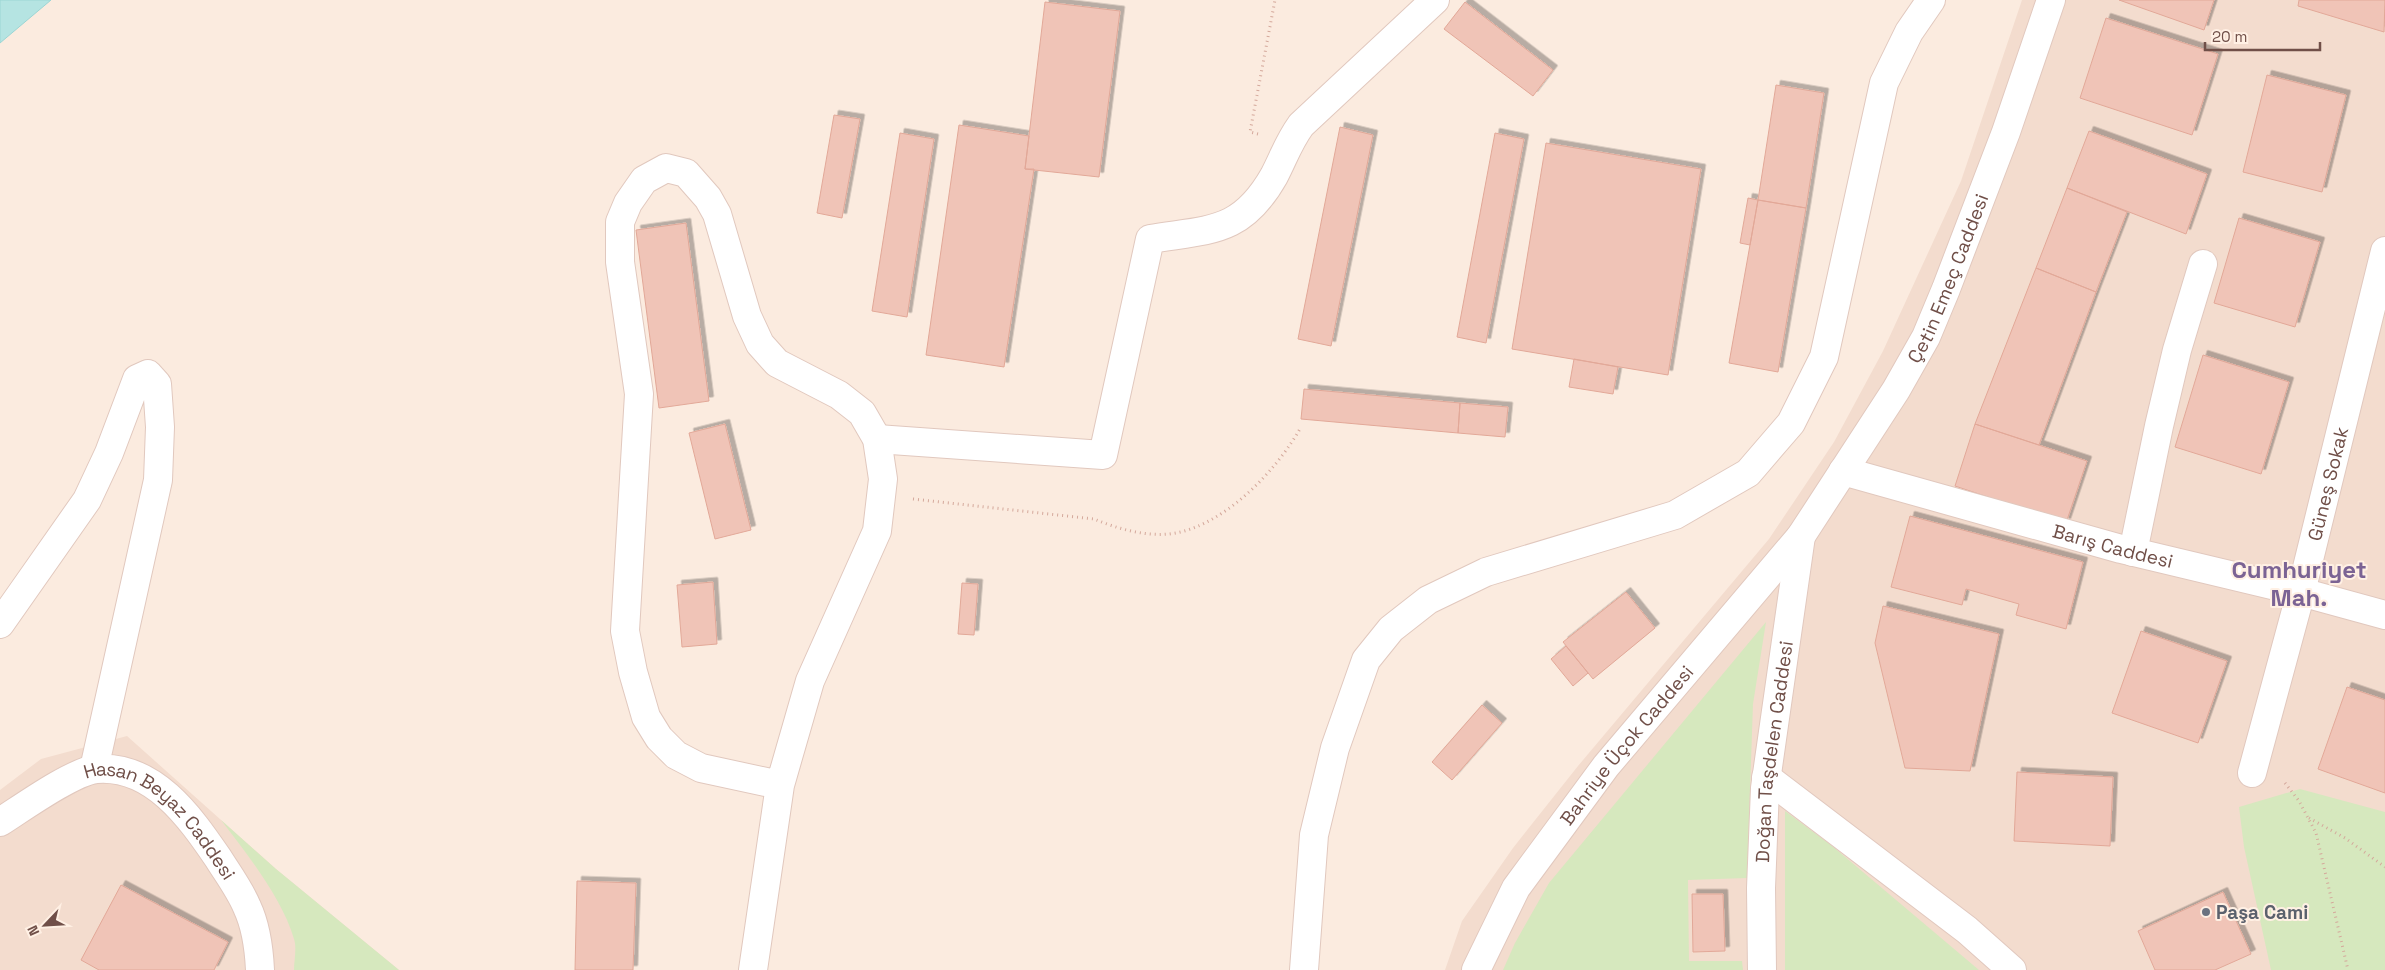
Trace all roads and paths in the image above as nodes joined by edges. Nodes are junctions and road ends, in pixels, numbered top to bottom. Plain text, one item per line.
1 (1275, 0) edge
2 (1435, 0) edge
3 (1931, 0) edge
4 (2051, 0) edge
5 (1288, 143) junction
6 (2385, 251) edge
7 (2203, 264) dead end
8 (2382, 279) edge
9 (1302, 427) dead end
10 (877, 439) junction
11 (1843, 471) junction
12 (881, 496) junction
13 (1801, 536) junction
14 (2133, 552) junction
15 (2301, 592) junction
16 (2385, 615) edge
17 (0, 624) edge
18 (2260, 744) junction
19 (94, 769) junction
20 (2252, 773) dead end
21 (1766, 777) junction
22 (780, 785) junction
23 (2308, 817) junction
24 (0, 822) edge
25 (2385, 867) edge
26 (260, 970) edge
27 (753, 970) edge
28 (1304, 970) edge
29 (1476, 970) edge
30 (1762, 970) edge
31 (2012, 970) edge
32 (2348, 970) edge

1 - 5 path
2 - 5 street
3 - 28 street
4 - 11 street, Çetin Emeç Caddesi
5 - 10 street
6 - 8 street, Güneş Sokak
7 - 14 street
8 - 15 street, Güneş Sokak
9 - 12 path
10 - 12 street
10 - 22 street
11 - 13 street, Çetin Emeç Caddesi
11 - 14 street, Barış Caddesi
12 - 22 street
13 - 21 street, Doğan Taşdelen Caddesi
13 - 29 street, Bahriye Üçok Caddesi
14 - 15 street, Barış Caddesi
15 - 16 street, Barış Caddesi
15 - 18 street, Güneş Sokak
17 - 19 street
18 - 20 street, Güneş Sokak
18 - 23 path
19 - 24 street, Hasan Beyaz Caddesi
19 - 26 street, Hasan Beyaz Caddesi
21 - 30 street, Doğan Taşdelen Caddesi
21 - 31 street
22 - 27 street
23 - 25 path
23 - 32 path

